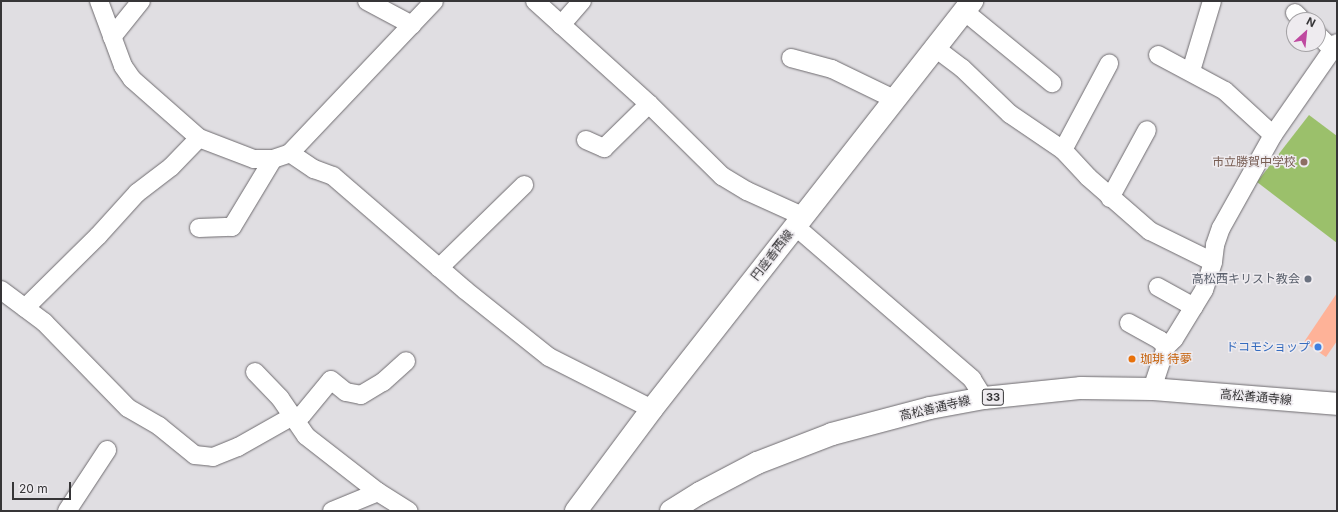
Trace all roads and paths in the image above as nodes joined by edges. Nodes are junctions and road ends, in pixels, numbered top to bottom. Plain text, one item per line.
1 (99, 1) edge
2 (141, 1) edge
3 (367, 1) edge
4 (434, 1) edge
5 (535, 1) edge
6 (582, 1) edge
7 (1212, 1) edge
8 (968, 6) edge
9 (412, 25) junction
10 (560, 25) junction
11 (112, 37) junction
12 (1326, 40) edge
13 (1335, 46) edge
14 (934, 47) junction
15 (1158, 55) dead end
16 (791, 58) dead end
17 (1110, 64) dead end
18 (1191, 71) junction
19 (1052, 83) dead end
20 (894, 99) junction
21 (649, 104) junction
22 (1147, 130) dead end
23 (1273, 135) junction
24 (199, 138) junction
25 (586, 140) dead end
26 (1063, 150) junction
27 (290, 154) junction
28 (273, 159) junction
29 (524, 185) dead end
30 (1110, 198) junction
31 (799, 221) junction
32 (198, 228) dead end
33 (1213, 262) junction
34 (439, 268) junction
35 (1158, 287) dead end
36 (1, 290) edge
37 (1194, 307) junction
38 (25, 308) junction
39 (1129, 323) dead end
40 (1166, 348) junction
41 (406, 361) dead end
42 (255, 372) dead end
43 (1152, 389) junction
44 (984, 398) junction
45 (1337, 404) edge
46 (652, 409) junction
47 (291, 417) junction
48 (107, 450) dead end
49 (378, 492) junction
50 (67, 511) edge
51 (332, 511) edge
52 (409, 511) edge
53 (576, 511) edge
54 (671, 511) edge

1 - 11 street
2 - 11 street
3 - 9 street
4 - 9 street
5 - 10 street
6 - 10 street
7 - 18 street
8 - 14 main road, 円座香西線
8 - 19 street
9 - 27 street
10 - 21 street
11 - 24 street
12 - 13 street
13 - 23 street
14 - 20 main road, 円座香西線
14 - 26 street
15 - 18 street
16 - 20 street
17 - 26 street
18 - 23 street
20 - 31 main road, 円座香西線
21 - 25 street
21 - 31 street
22 - 30 street
23 - 33 street
24 - 28 street
24 - 38 street
26 - 30 street
27 - 28 street
27 - 34 street
28 - 32 street
29 - 34 street
30 - 33 street
31 - 44 street
31 - 46 main road, 円座香西線
33 - 37 street
34 - 46 street
35 - 37 street
36 - 38 street
37 - 40 street
38 - 47 street
39 - 40 street
40 - 43 street
41 - 47 street
42 - 47 street
43 - 44 main road, 高松善通寺線 / 33
43 - 45 main road, 高松善通寺線 / 33
44 - 54 main road, 高松善通寺線 / 33
46 - 53 main road, 円座香西線
47 - 49 street
48 - 50 street
49 - 51 street
49 - 52 street

